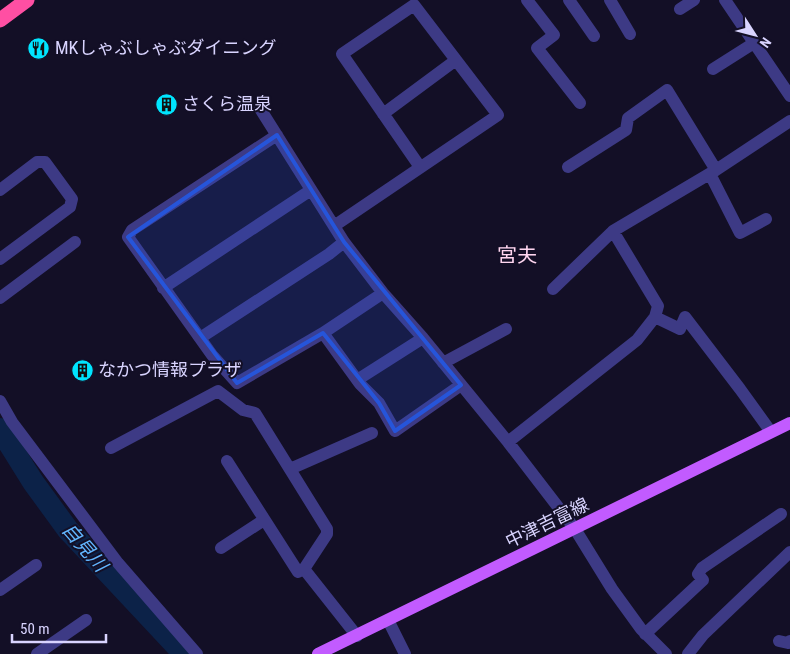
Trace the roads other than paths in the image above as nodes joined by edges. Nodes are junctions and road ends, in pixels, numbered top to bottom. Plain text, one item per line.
1 (27, 0) edge
2 (527, 0) edge
3 (569, 0) edge
4 (610, 0) edge
5 (694, 0) edge
6 (725, 0) edge
7 (418, 3) edge
8 (680, 10) dead end
9 (0, 20) edge
10 (630, 34) dead end
11 (594, 36) dead end
12 (754, 43) junction
13 (456, 60) junction
14 (713, 69) dead end
15 (790, 96) edge
16 (580, 103) dead end
17 (259, 108) dead end
18 (383, 114) junction
19 (790, 121) edge
20 (277, 135) junction
21 (568, 167) dead end
22 (420, 168) junction
23 (713, 172) junction
24 (0, 190) edge
25 (311, 190) junction
26 (766, 219) dead end
27 (334, 226) junction
28 (613, 230) junction
29 (75, 242) dead end
30 (344, 242) junction
31 (0, 259) edge
32 (163, 288) junction
33 (553, 289) dead end
34 (383, 293) junction
35 (0, 298) edge
36 (655, 318) junction
37 (506, 328) dead end
38 (323, 334) junction
39 (200, 338) junction
40 (423, 338) junction
41 (443, 363) junction
42 (357, 380) junction
43 (461, 385) junction
44 (0, 401) edge
45 (790, 423) edge
46 (771, 432) junction
47 (372, 433) dead end
48 (508, 442) junction
49 (111, 448) dead end
50 (227, 461) dead end
51 (290, 469) junction
52 (781, 514) dead end
53 (264, 520) junction
54 (575, 529) junction
55 (221, 548) dead end
56 (790, 552) edge
57 (36, 565) dead end
58 (304, 569) junction
59 (0, 590) edge
60 (86, 620) dead end
61 (388, 620) junction
62 (645, 634) junction
63 (357, 636) junction
64 (37, 654) edge
65 (197, 654) edge
66 (318, 654) edge
67 (405, 654) edge
68 (666, 654) edge
69 (688, 654) edge

1 - 9 highway
2 - 16 street
3 - 11 street
4 - 10 street
5 - 8 street
6 - 12 street
7 - 13 street
7 - 18 street
12 - 14 street
12 - 15 street
13 - 18 street
13 - 22 street
17 - 20 street
18 - 22 street
19 - 23 street
20 - 25 street
20 - 32 street
21 - 23 street
22 - 27 street
23 - 26 street
23 - 28 street
24 - 31 street
25 - 27 street
25 - 32 street
27 - 30 street
28 - 33 street
28 - 36 street
29 - 35 street
30 - 34 street
30 - 39 street
32 - 39 street
34 - 38 street
34 - 40 street
36 - 46 street
36 - 48 street
37 - 41 street
38 - 39 street
38 - 42 street
40 - 41 street
40 - 42 street
41 - 43 street
42 - 43 street
43 - 48 street
44 - 65 street
45 - 46 main road, 中津吉富線
46 - 54 main road, 中津吉富線
47 - 51 street
48 - 54 street
49 - 51 street
50 - 53 street
51 - 58 street
52 - 62 street
53 - 55 street
53 - 58 street
54 - 61 main road, 中津吉富線
54 - 62 street
56 - 69 street
57 - 59 street
58 - 63 street
60 - 64 street
61 - 63 main road, 中津吉富線
61 - 67 street
62 - 68 street
63 - 66 main road, 中津吉富線

